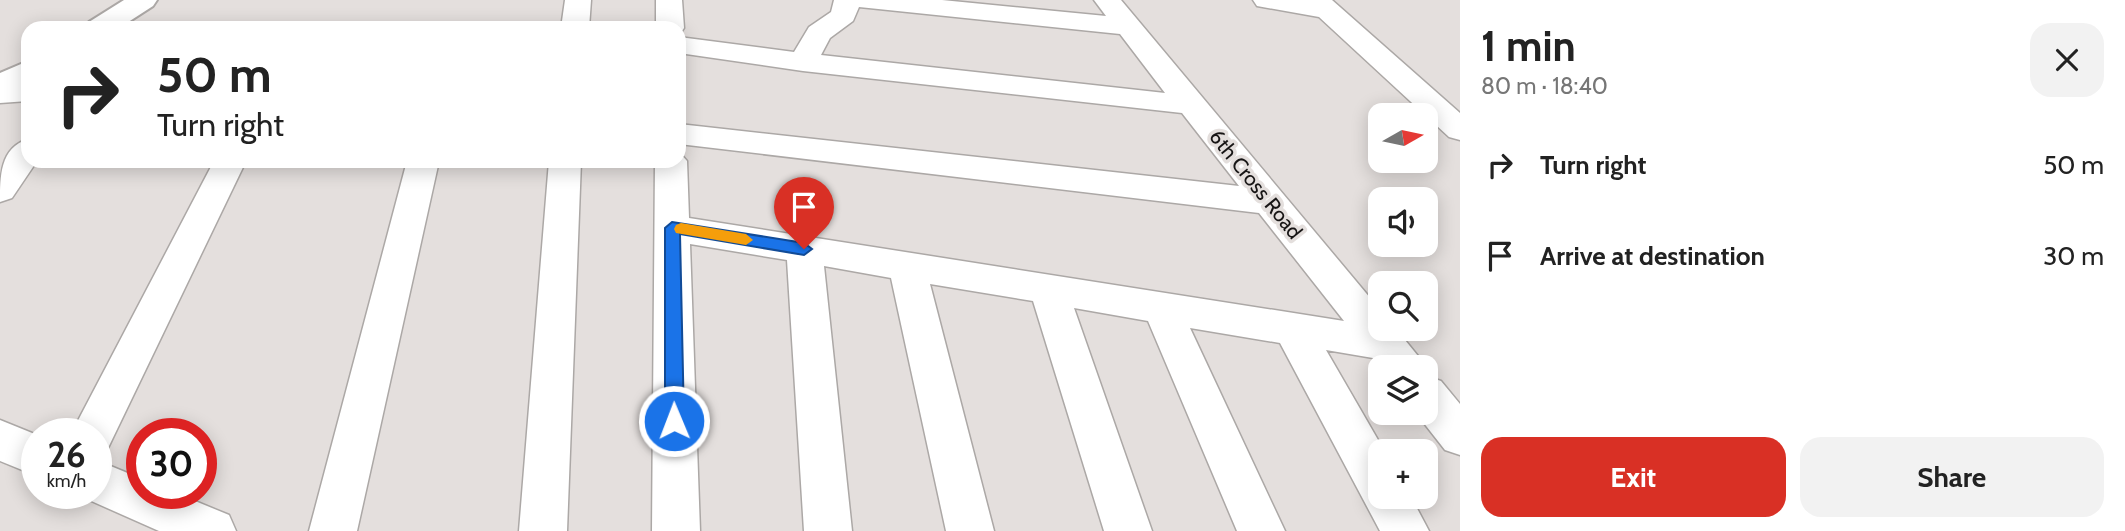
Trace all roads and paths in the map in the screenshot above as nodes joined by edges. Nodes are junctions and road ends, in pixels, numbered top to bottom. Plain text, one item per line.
1 (143, 0) edge
2 (578, 0) edge
3 (669, 0) edge
4 (847, 0) edge
5 (863, 0) edge
6 (1107, 0) edge
7 (1266, 0) edge
8 (1321, 5) edge
9 (110, 21) edge
10 (576, 21) edge
11 (670, 21) edge
12 (1130, 27) junction
13 (686, 46) edge
14 (803, 62) junction
15 (21, 74) edge
16 (0, 85) edge
17 (21, 92) edge
18 (0, 94) edge
19 (1193, 105) junction
20 (1460, 130) edge
21 (686, 135) edge
22 (21, 160) edge
23 (226, 168) edge
24 (421, 168) edge
25 (565, 168) edge
26 (671, 168) edge
27 (0, 190) edge
28 (1271, 202) junction
29 (672, 228) junction
30 (804, 249) junction
31 (906, 266) junction
32 (1048, 289) junction
33 (1161, 307) junction
34 (1293, 328) junction
35 (1391, 355) edge
36 (1394, 355) edge
37 (1438, 409) edge
38 (101, 418) edge
39 (1460, 436) edge
40 (0, 440) edge
41 (21, 449) edge
42 (1368, 464) edge
43 (112, 488) edge
44 (1393, 509) edge
45 (212, 531) edge
46 (333, 531) edge
47 (543, 531) edge
48 (676, 531) edge
49 (828, 531) edge
50 (970, 531) edge
51 (1128, 531) edge
52 (1261, 531) edge
53 (1405, 531) edge

1 - 9 street
2 - 10 street
3 - 11 street
4 - 14 street
5 - 12 street
6 - 12 street, 6th Cross Road
7 - 8 street
8 - 20 street
12 - 19 street, 6th Cross Road
13 - 14 street
14 - 19 street
15 - 16 street
17 - 18 street
19 - 28 street, 6th Cross Road
21 - 28 street
22 - 27 street
23 - 38 street
24 - 46 street
25 - 47 street
26 - 29 street
28 - 36 street, 6th Cross Road
29 - 30 street
29 - 48 street
30 - 31 street
30 - 49 street
31 - 32 street
31 - 50 street
32 - 33 street
32 - 51 street
33 - 34 street
33 - 52 street
34 - 35 street
34 - 42 street
37 - 39 street
40 - 41 street
43 - 45 street
44 - 53 street

